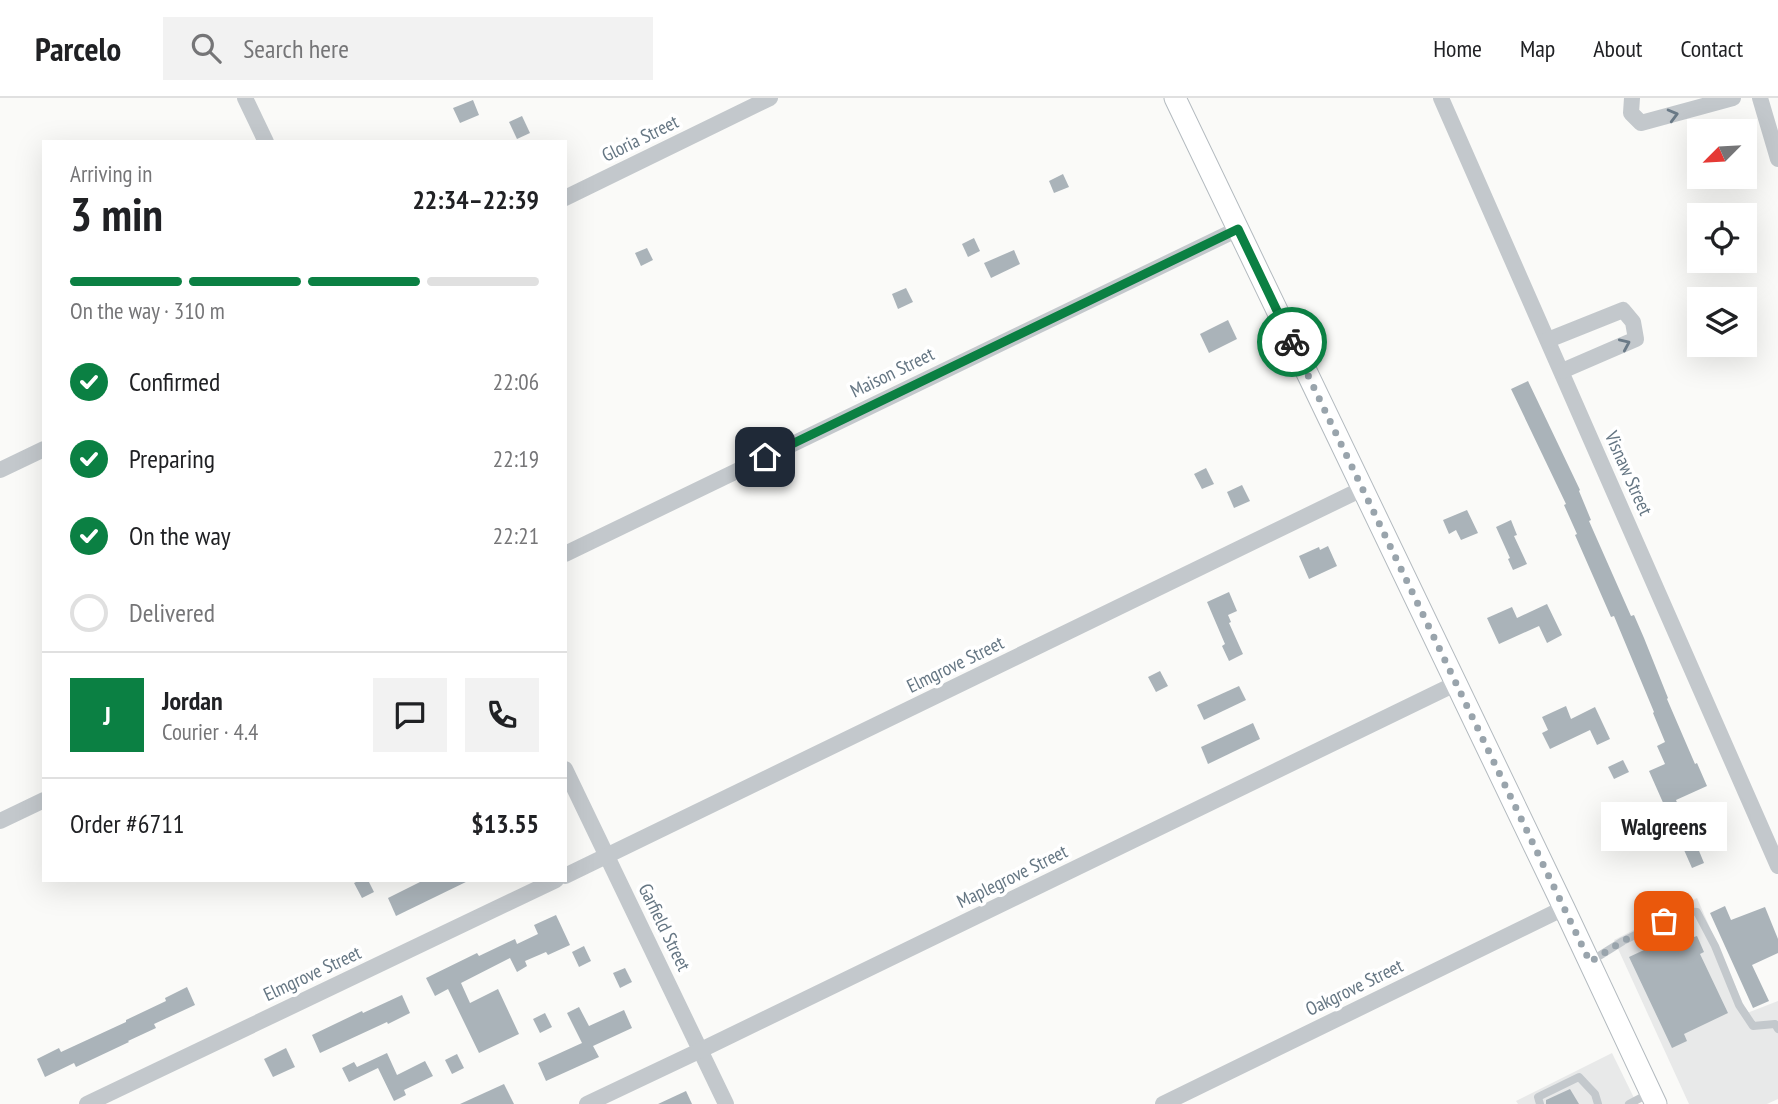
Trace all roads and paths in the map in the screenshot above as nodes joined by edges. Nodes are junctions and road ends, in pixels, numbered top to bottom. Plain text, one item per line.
1 (245, 98) edge
2 (770, 98) edge
3 (1175, 98) edge
4 (1441, 98) edge
5 (1632, 98) edge
6 (1734, 98) edge
7 (1760, 98) edge
8 (265, 140) edge
9 (1778, 159) edge
10 (567, 197) edge
11 (1238, 229) junction
12 (1548, 340) junction
13 (1562, 372) junction
14 (42, 450) edge
15 (0, 470) edge
16 (1362, 489) junction
17 (567, 553) edge
18 (1455, 684) junction
19 (567, 773) edge
20 (42, 801) edge
21 (0, 821) edge
22 (608, 856) junction
23 (1778, 866) edge
24 (567, 875) edge
25 (552, 882) edge
26 (1564, 908) junction
27 (1590, 962) junction
28 (1778, 1029) edge
29 (701, 1050) junction
30 (1654, 1098) edge
31 (87, 1104) edge
32 (587, 1104) edge
33 (726, 1104) edge
34 (1163, 1104) edge
35 (1539, 1104) edge
36 (1598, 1104) edge
37 (1629, 1104) edge

1 - 8 street
2 - 10 street, Gloria Street
3 - 11 main road
4 - 12 street, Visnaw Street
5 -> 6 street
7 - 9 street
11 - 16 main road
11 - 17 street, Maison Street
12 - 13 street, Visnaw Street
13 -> 12 street
13 - 23 street, Visnaw Street
14 - 15 street
16 - 18 main road
16 - 22 street, Elmgrove Street
18 - 26 main road
18 - 29 street, Maplegrove Street
19 - 22 street, Garfield Street
20 - 21 street
22 - 24 street, Elmgrove Street
22 - 29 street, Garfield Street
25 - 31 street, Elmgrove Street
26 - 27 main road
26 - 34 street, Oakgrove Street
27 - 28 lane
27 - 30 main road
29 - 32 street, Maplegrove Street
29 - 33 street, Garfield Street
30 - 37 lane
35 - 36 lane

